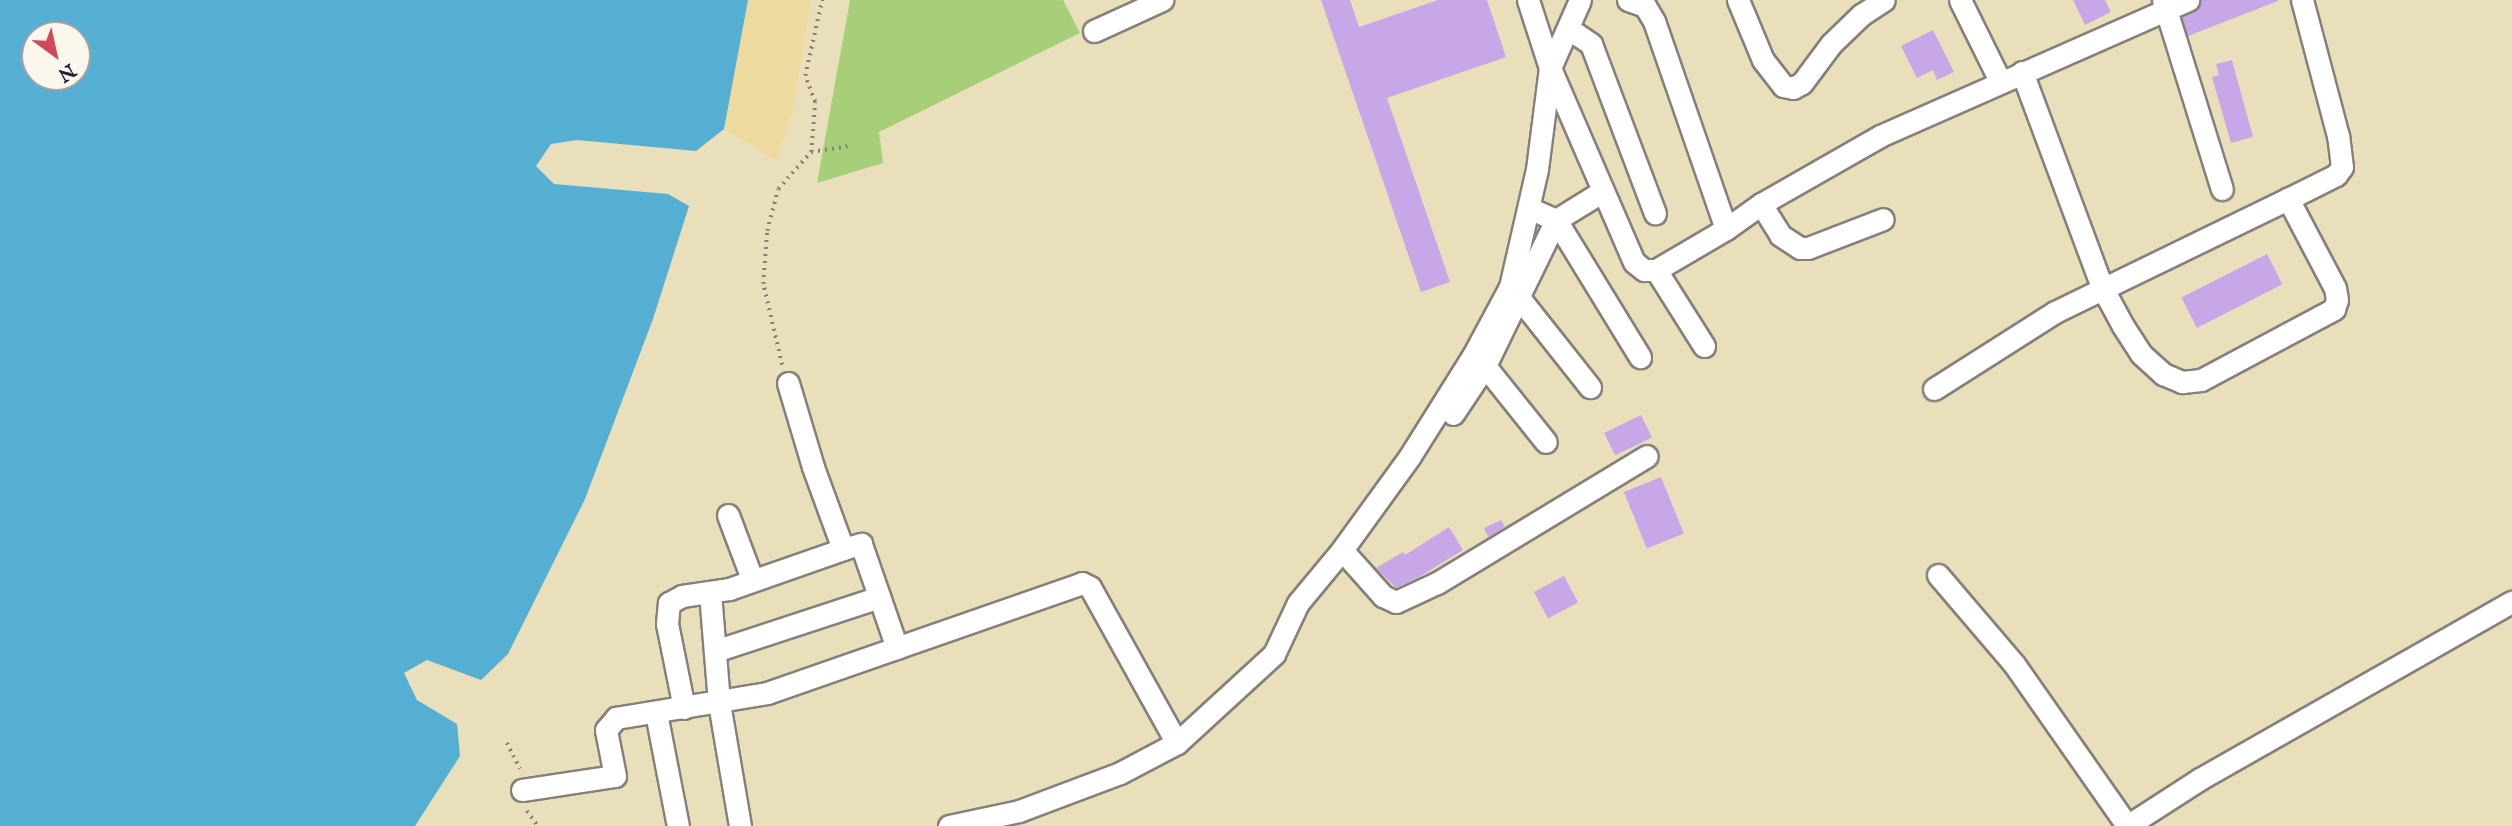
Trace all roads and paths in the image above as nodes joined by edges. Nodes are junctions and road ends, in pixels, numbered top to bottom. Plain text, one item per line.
1 (822, 0) edge
2 (1162, 0) edge
3 (1528, 0) edge
4 (1580, 0) edge
5 (1628, 0) edge
6 (1738, 0) edge
7 (1884, 0) edge
8 (1960, 0) edge
9 (2188, 0) edge
10 (2302, 0) edge
11 (2164, 5) edge
12 (1569, 29) junction
13 (1094, 31) dead end
14 (1550, 68) junction
15 (2022, 72) junction
16 (2000, 81) junction
17 (848, 146) dead end
18 (811, 152) junction
19 (2222, 189) dead end
20 (1603, 191) junction
21 (2288, 199) junction
22 (1761, 204) junction
23 (1529, 208) junction
24 (1656, 213) dead end
25 (1883, 219) dead end
26 (1556, 220) junction
27 (1726, 229) junction
28 (1656, 270) junction
29 (2102, 287) junction
30 (1515, 293) junction
31 (1704, 346) dead end
32 (1640, 357) dead end
33 (1480, 360) junction
34 (788, 383) joint
35 (1590, 387) dead end
36 (1934, 389) dead end
37 (1446, 424) dead end
38 (1546, 442) dead end
39 (1647, 456) dead end
40 (728, 515) dead end
41 (843, 549) junction
42 (1342, 550) junction
43 (1938, 575) dead end
44 (752, 579) junction
45 (710, 593) junction
46 (878, 597) junction
47 (2512, 602) edge
48 (897, 648) junction
49 (715, 651) junction
50 (719, 703) junction
51 (684, 708) junction
52 (656, 713) junction
53 (1177, 743) junction
54 (522, 790) dead end
55 (2127, 825) edge
56 (678, 826) edge
57 (740, 826) edge
58 (949, 826) edge

1 - 18 path
2 - 13 street
3 - 14 street
4 - 12 street
5 - 27 street
6 - 7 street
8 - 16 street
9 - 11 street
10 - 21 street
11 - 15 street
11 - 19 street
12 - 14 street
12 - 24 street
14 - 20 street
14 - 23 street
15 - 16 street
15 - 29 street
16 - 22 street
17 - 18 path
18 - 34 path
20 - 26 street
20 - 28 street
21 - 29 street
21 - 29 street
22 - 25 street
22 - 27 street
23 - 26 street
23 - 30 street
26 - 30 street
26 - 32 street
27 - 28 street
28 - 31 street
29 - 36 street
30 - 33 street
30 - 35 street
33 - 37 street
33 - 38 street
33 - 42 street
34 - 41 street
39 - 42 street
40 - 44 street
41 - 44 street
41 - 46 street
42 - 53 street
43 - 55 street
44 - 45 street
45 - 49 street
45 - 51 street
46 - 48 street
46 - 49 street
47 - 55 street
48 - 50 street
48 - 53 street
49 - 50 street
50 - 51 street
50 - 57 street
51 - 52 street
52 - 54 street
52 - 56 street
53 - 58 street

